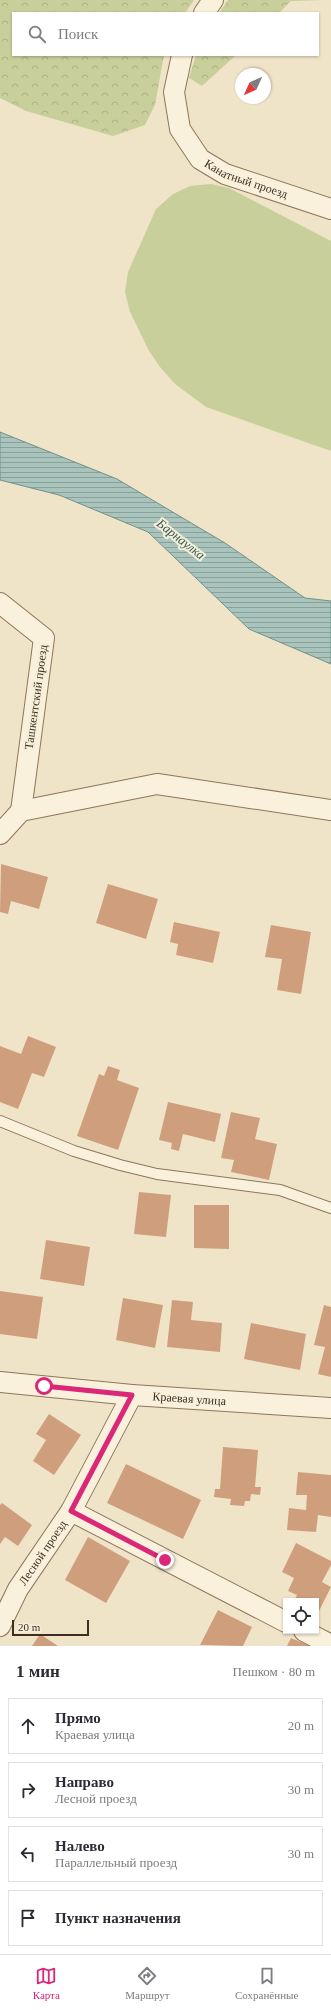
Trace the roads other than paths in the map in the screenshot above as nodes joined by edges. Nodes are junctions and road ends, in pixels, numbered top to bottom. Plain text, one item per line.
1 (213, 0) edge
2 (205, 12) edge
3 (182, 56) edge
4 (331, 209) edge
5 (0, 603) edge
6 (331, 810) edge
7 (20, 811) junction
8 (0, 834) edge
9 (0, 1121) edge
10 (331, 1208) edge
11 (0, 1382) edge
12 (132, 1395) junction
13 (331, 1408) edge
14 (71, 1511) junction
15 (283, 1620) edge
16 (0, 1626) edge
17 (310, 1634) edge
18 (331, 1645) edge

1 - 2 street
3 - 4 street, Канатный проезд
5 - 7 street, Ташкентский проезд
6 - 7 street
7 - 8 street
9 - 10 lane
11 - 12 street, Краевая улица
12 - 13 street, Краевая улица
12 - 14 street, Лесной проезд
14 - 15 street
14 - 16 street, Лесной проезд
17 - 18 street

